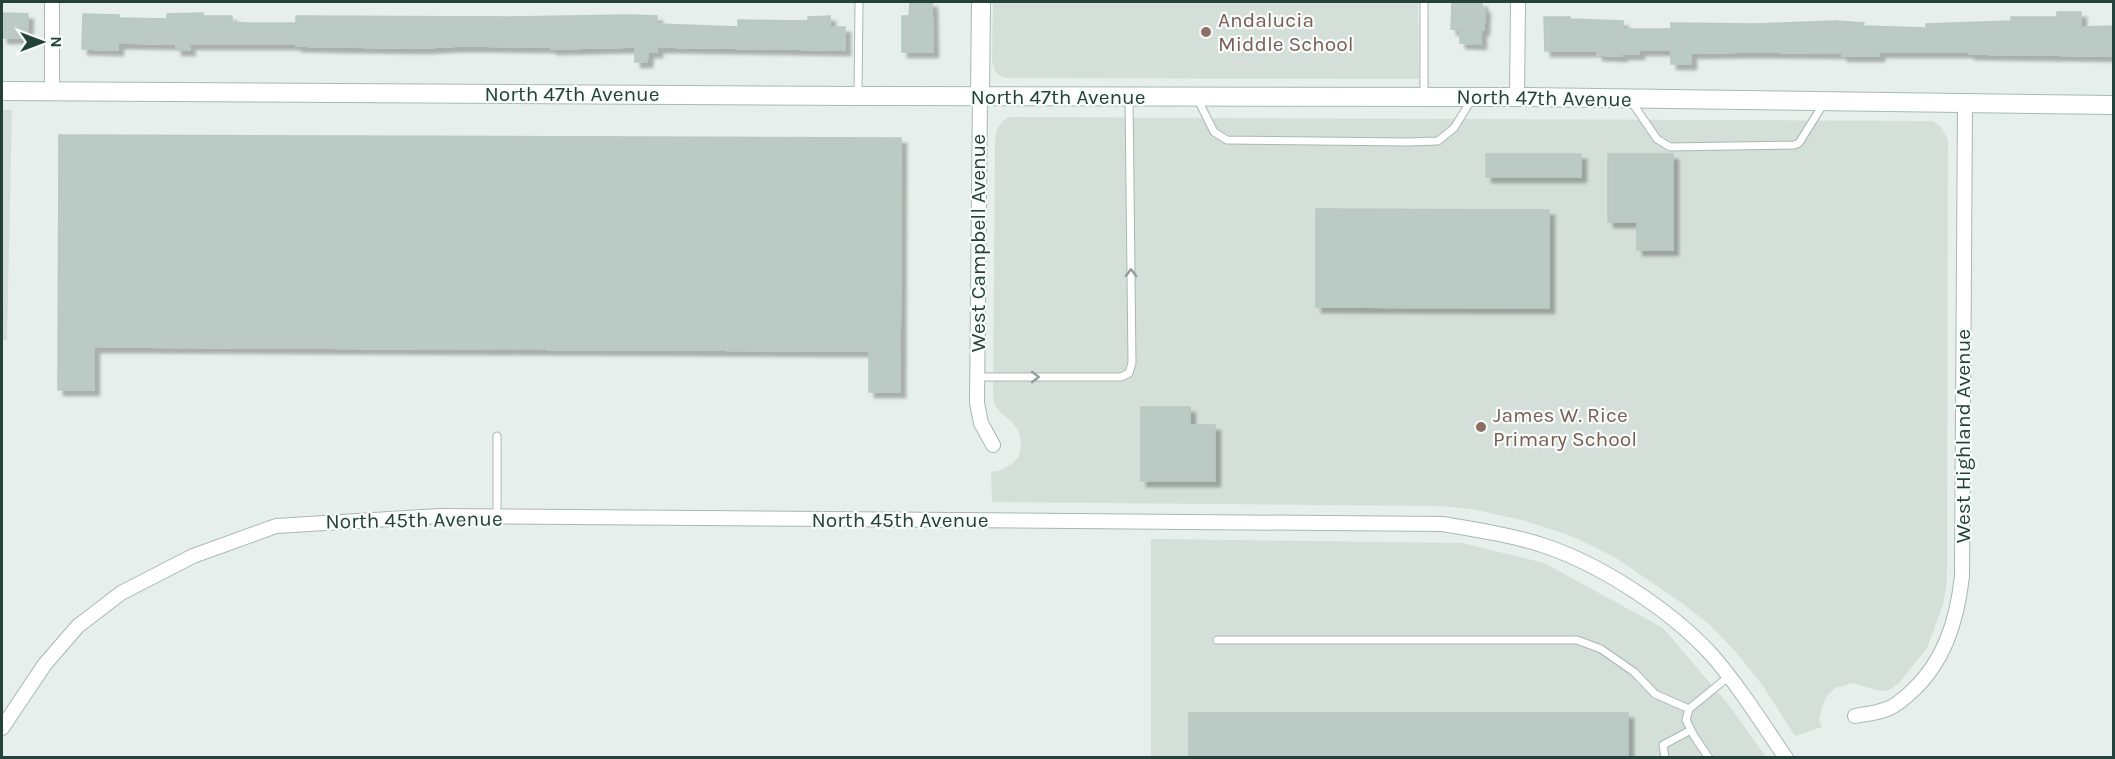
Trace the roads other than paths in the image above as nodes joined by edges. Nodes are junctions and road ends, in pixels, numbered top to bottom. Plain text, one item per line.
1 (52, 2) edge
2 (859, 2) edge
3 (981, 2) edge
4 (1424, 2) edge
5 (1518, 2) edge
6 (2, 91) edge
7 (52, 91) junction
8 (858, 96) junction
9 (980, 96) junction
10 (1129, 97) junction
11 (1196, 97) junction
12 (1424, 97) junction
13 (1473, 97) junction
14 (1518, 97) junction
15 (1630, 99) junction
16 (1824, 102) junction
17 (1965, 103) junction
18 (2114, 105) edge
19 (977, 377) junction
20 (497, 436) dead end
21 (993, 445) dead end
22 (497, 518) junction
23 (1217, 640) dead end
24 (1728, 677) junction
25 (1689, 709) junction
26 (1855, 716) dead end
27 (2, 728) edge
28 (1691, 730) junction
29 (1665, 758) edge
30 (1709, 758) edge
31 (1786, 758) edge

1 - 7 street
2 - 8 lane
3 - 9 street, West Campbell Avenue
4 - 12 lane
5 - 14 street
6 - 7 street, North 47th Avenue
7 - 8 street, North 47th Avenue
8 - 9 street, North 47th Avenue
9 - 10 street, North 47th Avenue
9 - 19 street, West Campbell Avenue
10 - 11 street, North 47th Avenue
19 -> 10 lane
11 - 12 street, North 47th Avenue
11 - 13 lane
12 - 13 street, North 47th Avenue
13 - 14 street, North 47th Avenue
14 - 15 street, North 47th Avenue
15 - 16 street, North 47th Avenue
15 - 16 lane
16 - 17 street, North 47th Avenue
17 - 18 street, North 47th Avenue
17 - 26 street, West Highland Avenue
19 - 21 street, West Campbell Avenue
20 - 22 lane
22 - 24 street, North 45th Avenue
22 - 27 street, North 45th Avenue
23 - 25 lane
24 - 25 lane
24 - 31 street, North 45th Avenue
25 - 28 lane
28 - 29 lane
28 - 30 lane

